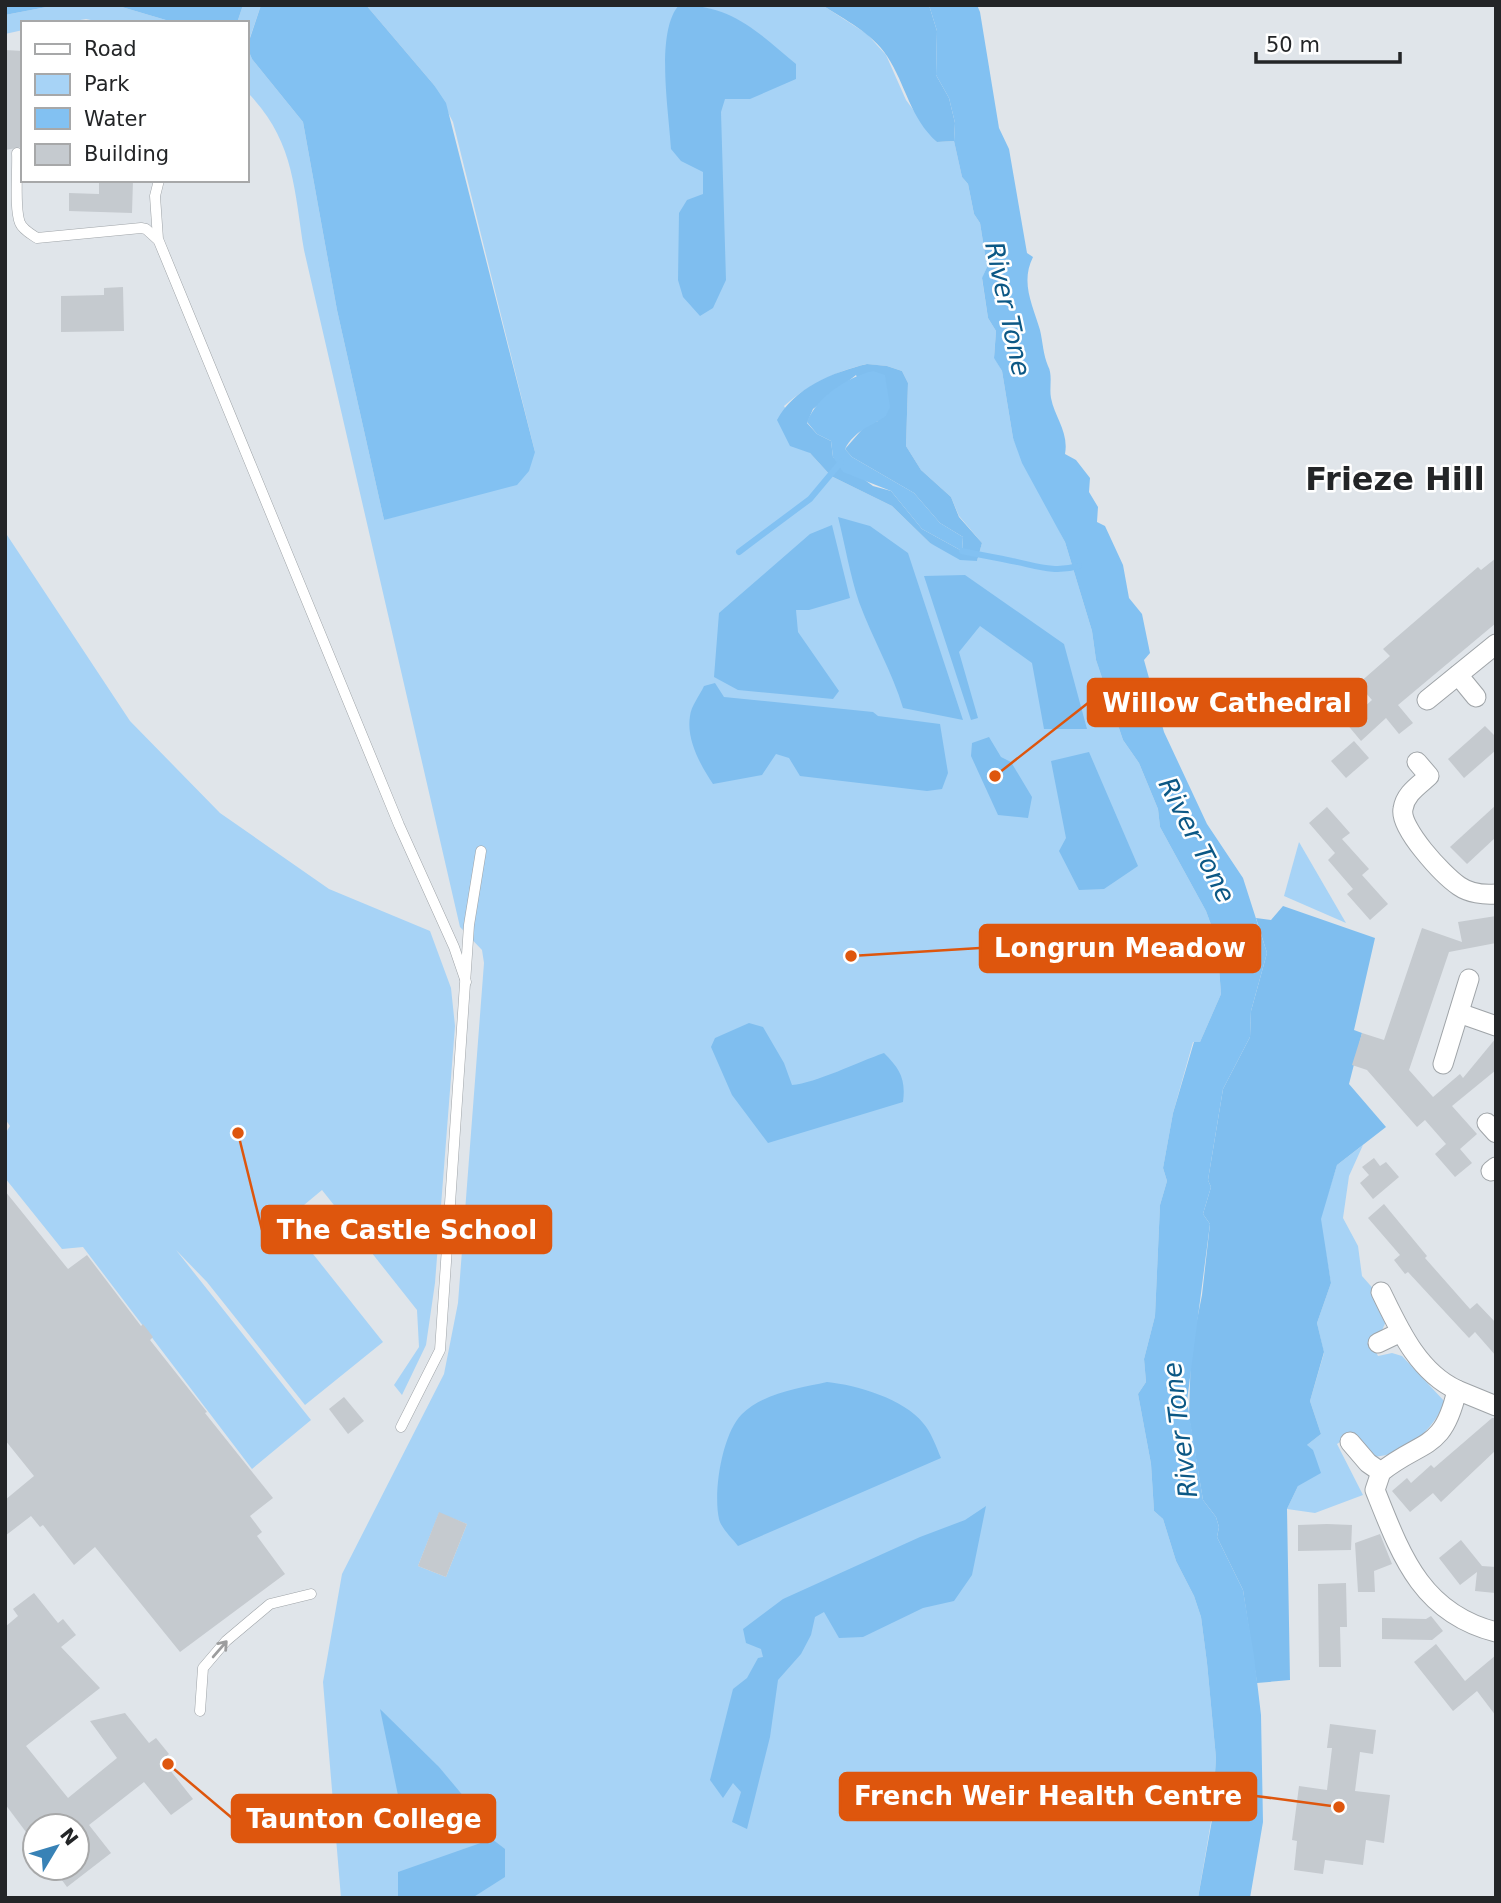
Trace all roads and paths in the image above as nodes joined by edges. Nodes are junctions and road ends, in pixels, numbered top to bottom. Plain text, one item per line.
1 (17, 153) dead end
2 (158, 182) edge
3 (158, 239) junction
4 (1496, 644) edge
5 (1458, 675) junction
6 (1476, 696) dead end
7 (1427, 700) dead end
8 (1429, 775) dead end
9 (481, 851) dead end
10 (1496, 894) edge
11 (1469, 979) dead end
12 (466, 982) junction
13 (1459, 1013) junction
14 (1496, 1026) edge
15 (1443, 1064) dead end
16 (1381, 1292) dead end
17 (1401, 1332) junction
18 (1378, 1343) dead end
19 (1457, 1390) junction
20 (1496, 1406) edge
21 (401, 1427) dead end
22 (1350, 1442) dead end
23 (1381, 1472) junction
24 (311, 1594) dead end
25 (1496, 1632) edge
26 (200, 1710) dead end

1 - 3 lane
2 - 3 lane
3 - 12 lane
4 - 5 street
5 - 6 street
5 - 7 street
8 - 10 street
9 - 12 lane
11 - 13 street
12 - 21 lane
13 - 14 street
13 - 15 street
16 - 17 street
17 - 18 street
17 - 19 street
19 - 20 street
19 - 23 street
22 - 23 street
23 - 25 street
26 -> 24 lane

